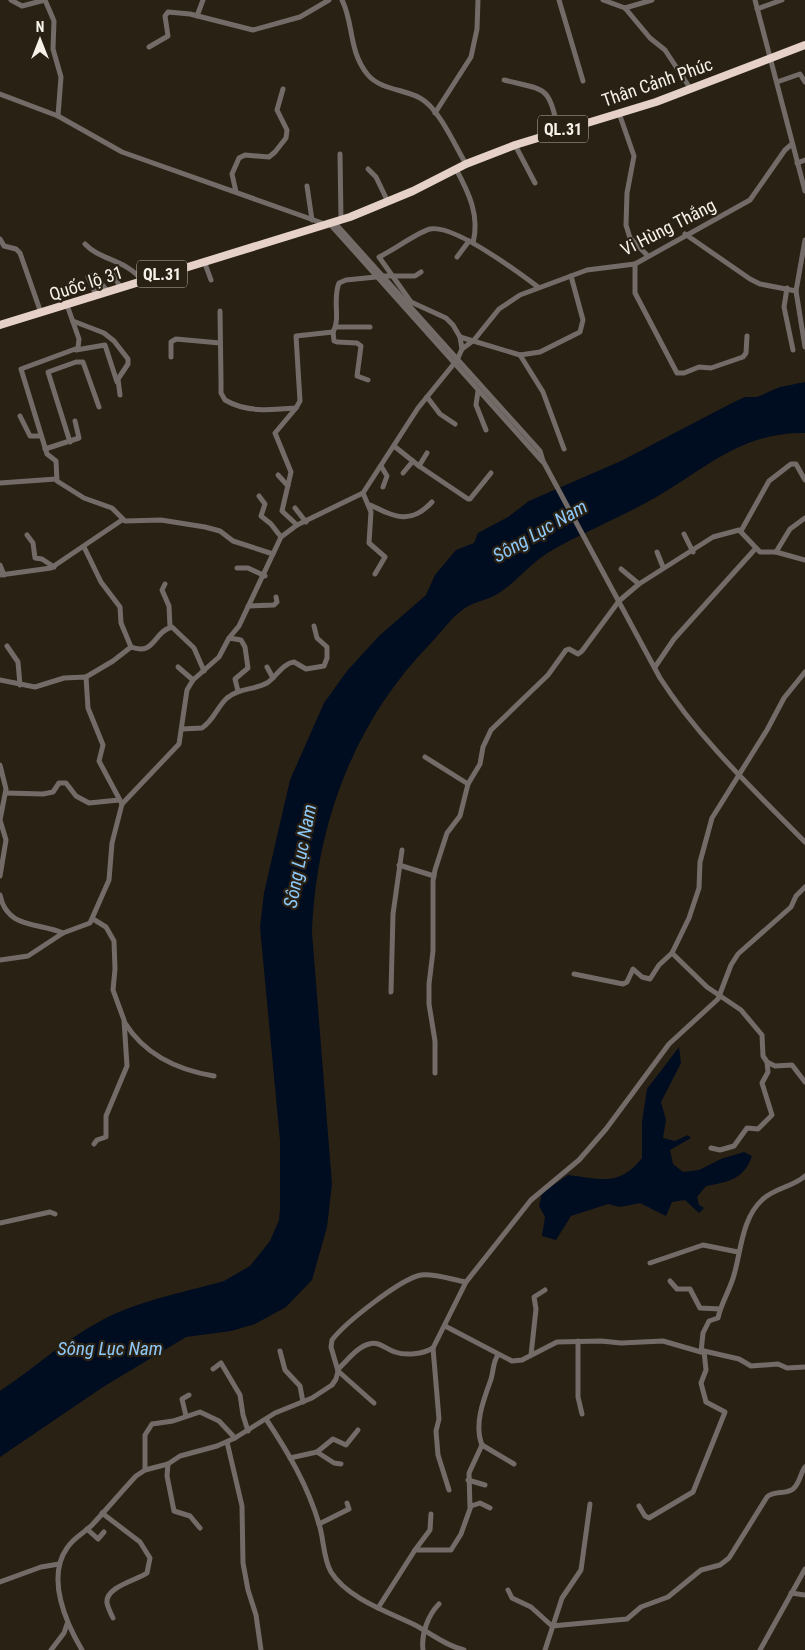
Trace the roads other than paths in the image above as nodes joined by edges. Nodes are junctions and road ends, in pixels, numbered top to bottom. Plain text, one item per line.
1 (11, 0) edge
2 (45, 0) edge
3 (203, 0) edge
4 (328, 0) edge
5 (342, 0) edge
6 (478, 0) edge
7 (559, 0) edge
8 (603, 0) edge
9 (652, 0) edge
10 (755, 0) edge
11 (782, 0) edge
12 (625, 8) junction
13 (757, 10) junction
14 (197, 16) junction
15 (805, 45) edge
16 (149, 47) dead end
17 (770, 57) junction
18 (504, 80) dead end
19 (583, 81) dead end
20 (777, 82) junction
21 (805, 82) edge
22 (690, 88) junction
23 (283, 89) dead end
24 (0, 94) edge
25 (435, 113) junction
26 (619, 113) junction
27 (58, 116) junction
28 (559, 130) junction
29 (792, 144) junction
30 (515, 145) junction
31 (340, 154) dead end
32 (805, 160) edge
33 (797, 163) junction
34 (466, 164) junction
35 (368, 169) dead end
36 (456, 169) junction
37 (535, 183) dead end
38 (307, 186) dead end
39 (236, 192) junction
40 (805, 192) edge
41 (388, 202) junction
42 (350, 217) junction
43 (312, 220) junction
44 (332, 222) junction
45 (311, 228) junction
46 (337, 230) junction
47 (686, 234) junction
48 (0, 238) edge
49 (805, 240) edge
50 (471, 242) junction
51 (85, 244) dead end
52 (648, 256) junction
53 (457, 257) dead end
54 (204, 261) junction
55 (635, 264) junction
56 (111, 272) dead end
57 (421, 272) dead end
58 (94, 274) dead end
59 (392, 275) junction
60 (379, 276) junction
61 (571, 276) junction
62 (88, 277) dead end
63 (211, 280) dead end
64 (143, 281) junction
65 (538, 287) junction
66 (121, 288) junction
67 (787, 288) junction
68 (796, 291) junction
69 (108, 292) junction
70 (96, 295) junction
71 (67, 305) junction
72 (220, 311) dead end
73 (41, 313) junction
74 (73, 321) junction
75 (0, 325) edge
76 (370, 327) dead end
77 (335, 330) junction
78 (747, 336) dead end
79 (460, 337) junction
80 (474, 340) junction
81 (220, 343) junction
82 (805, 347) edge
83 (462, 349) junction
84 (76, 350) junction
85 (793, 350) dead end
86 (520, 355) junction
87 (171, 357) dead end
88 (456, 362) junction
89 (368, 380) dead end
90 (117, 382) junction
91 (478, 391) junction
92 (120, 395) dead end
93 (428, 397) junction
94 (99, 407) dead end
95 (296, 408) junction
96 (20, 416) dead end
97 (75, 421) dead end
98 (455, 424) dead end
99 (486, 430) dead end
100 (41, 436) junction
101 (70, 442) junction
102 (394, 446) junction
103 (45, 449) junction
104 (564, 449) dead end
105 (427, 453) dead end
106 (413, 461) junction
107 (543, 461) junction
108 (381, 466) junction
109 (419, 466) junction
110 (403, 473) dead end
111 (490, 473) dead end
112 (278, 475) dead end
113 (56, 479) junction
114 (805, 480) edge
115 (0, 483) edge
116 (288, 486) junction
117 (383, 487) dead end
118 (363, 494) junction
119 (259, 496) dead end
120 (432, 502) dead end
121 (370, 505) junction
122 (295, 508) dead end
123 (805, 518) edge
124 (122, 520) junction
125 (306, 522) junction
126 (297, 525) junction
127 (742, 531) junction
128 (684, 534) dead end
129 (27, 535) dead end
130 (281, 538) junction
131 (84, 547) junction
132 (756, 548) junction
133 (657, 552) dead end
134 (693, 552) junction
135 (776, 552) junction
136 (273, 554) junction
137 (805, 560) edge
138 (0, 565) edge
139 (54, 567) junction
140 (663, 567) junction
141 (237, 568) dead end
142 (621, 569) dead end
143 (375, 574) dead end
144 (2, 575) edge
145 (264, 576) junction
146 (165, 584) dead end
147 (638, 584) junction
148 (276, 597) dead end
149 (619, 601) junction
150 (248, 606) junction
151 (314, 626) dead end
152 (170, 628) junction
153 (229, 638) junction
154 (7, 646) dead end
155 (131, 647) junction
156 (178, 667) dead end
157 (267, 667) dead end
158 (655, 667) junction
159 (204, 671) junction
160 (805, 672) edge
161 (86, 677) junction
162 (273, 678) junction
163 (0, 680) edge
164 (193, 680) junction
165 (20, 685) junction
166 (238, 691) junction
167 (182, 729) junction
168 (425, 758) dead end
169 (0, 765) edge
170 (738, 776) junction
171 (468, 784) junction
172 (6, 793) junction
173 (120, 802) junction
174 (805, 842) edge
175 (402, 850) dead end
176 (399, 865) junction
177 (0, 876) edge
178 (434, 876) junction
179 (805, 887) edge
180 (0, 895) edge
181 (93, 919) junction
182 (62, 933) junction
183 (672, 953) junction
184 (0, 960) edge
185 (574, 974) dead end
186 (392, 992) dead end
187 (720, 997) junction
188 (124, 1020) junction
189 (767, 1062) junction
190 (435, 1073) dead end
191 (214, 1076) dead end
192 (805, 1082) edge
193 (94, 1144) dead end
194 (711, 1148) dead end
195 (805, 1176) edge
196 (55, 1214) dead end
197 (0, 1224) edge
198 (738, 1252) junction
199 (650, 1264) dead end
200 (670, 1281) dead end
201 (466, 1282) junction
202 (546, 1290) dead end
203 (720, 1309) junction
204 (445, 1326) junction
205 (578, 1341) junction
206 (433, 1348) junction
207 (280, 1351) dead end
208 (702, 1351) junction
209 (498, 1355) junction
210 (531, 1355) junction
211 (805, 1367) edge
212 (213, 1369) dead end
213 (338, 1370) junction
214 (189, 1395) dead end
215 (303, 1402) junction
216 (374, 1403) dead end
217 (582, 1414) dead end
218 (186, 1416) junction
219 (266, 1419) junction
220 (358, 1430) dead end
221 (248, 1431) junction
222 (235, 1438) junction
223 (227, 1442) junction
224 (482, 1445) junction
225 (317, 1452) junction
226 (290, 1458) junction
227 (168, 1464) junction
228 (341, 1464) dead end
229 (514, 1464) dead end
230 (805, 1467) edge
231 (145, 1470) junction
232 (468, 1480) junction
233 (485, 1485) dead end
234 (449, 1490) dead end
235 (347, 1503) dead end
236 (590, 1504) dead end
237 (639, 1506) dead end
238 (470, 1507) junction
239 (490, 1508) dead end
240 (102, 1513) junction
241 (431, 1514) dead end
242 (319, 1524) junction
243 (200, 1528) dead end
244 (87, 1529) junction
245 (104, 1532) dead end
246 (415, 1550) junction
247 (59, 1564) junction
248 (805, 1569) edge
249 (0, 1582) edge
250 (508, 1590) dead end
251 (791, 1593) junction
252 (805, 1595) edge
253 (439, 1604) dead end
254 (378, 1608) junction
255 (113, 1618) dead end
256 (68, 1624) junction
257 (552, 1626) junction
258 (424, 1630) junction
259 (51, 1650) edge
260 (82, 1650) edge
261 (261, 1650) edge
262 (423, 1650) edge
263 (464, 1650) edge
264 (545, 1650) edge
265 (760, 1650) edge

1 - 2 street
2 - 27 street
3 - 14 street
4 - 14 street
5 - 25 street
6 - 25 street
7 - 19 street
8 - 12 street
9 - 12 street
10 - 13 street
11 - 13 street
12 - 22 street
13 - 17 street
14 - 16 street
15 - 17 highway, Thân Cảnh Phúc / QL.31
17 - 20 street
17 - 22 highway, Thân Cảnh Phúc / QL.31
18 - 28 street
20 - 21 street
20 - 29 street
22 - 26 highway, Thân Cảnh Phúc / QL.31
23 - 39 street
24 - 27 street
25 - 34 street
26 - 28 highway, Thân Cảnh Phúc / QL.31
26 - 52 street
27 - 39 street
28 - 30 highway, Thân Cảnh Phúc / QL.31
29 - 33 street
29 - 47 street, Vi Hùng Thắng
30 - 34 highway, Thân Cảnh Phúc / QL.31
30 - 37 street
31 - 44 street
32 - 33 street
33 - 40 street
34 - 36 highway, Thân Cảnh Phúc / QL.31
35 - 41 street
36 - 41 highway, Thân Cảnh Phúc / QL.31
36 - 50 street
38 - 43 street
39 - 43 street
41 - 42 highway, Thân Cảnh Phúc / QL.31
42 - 44 highway, Thân Cảnh Phúc / QL.31
42 - 46 street
43 - 44 street
44 - 45 highway, Quốc lộ 31 / QL.31
44 - 46 street
45 - 46 street
45 - 54 highway, Quốc lộ 31 / QL.31
46 - 60 street
47 - 52 street, Vi Hùng Thắng
47 - 67 street
48 - 73 street
49 - 68 street
50 - 53 street
50 - 59 street
50 - 65 street
51 - 64 street
52 - 55 street, Vi Hùng Thắng
54 - 63 street
54 - 64 highway, Quốc lộ 31 / QL.31
55 - 61 street, Vi Hùng Thắng
55 - 78 street
56 - 66 street
57 - 59 street
58 - 69 street
59 - 60 street
59 - 79 street
60 - 77 street
60 - 88 street
61 - 65 street, Vi Hùng Thắng
61 - 86 street
62 - 70 street
64 - 66 highway, Quốc lộ 31 / QL.31
65 - 80 street, Vi Hùng Thắng
66 - 69 highway, Quốc lộ 31 / QL.31
67 - 68 street
67 - 85 street
68 - 82 street
69 - 70 highway, Quốc lộ 31 / QL.31
70 - 71 highway, Quốc lộ 31 / QL.31
71 - 73 highway, Quốc lộ 31 / QL.31
71 - 74 street
72 - 81 street
73 - 75 highway, Quốc lộ 31 / QL.31
74 - 84 street
74 - 90 street
76 - 77 street
77 - 89 street
77 - 95 street
79 - 80 street
79 - 83 street
80 - 83 street, Vi Hùng Thắng
80 - 86 street
81 - 87 street
81 - 95 street
83 - 88 street
84 - 90 street
84 - 100 street
86 - 104 street
88 - 91 street
88 - 93 street
88 - 107 street
90 - 92 street
91 - 99 street
91 - 107 street
93 - 98 street
93 - 102 street
94 - 101 street
95 - 116 street
96 - 100 street
97 - 101 street
100 - 103 street
101 - 103 street
102 - 106 street
102 - 108 street
103 - 113 street
105 - 109 street
106 - 109 street
106 - 110 street
107 - 149 street
108 - 117 street
108 - 118 street
109 - 111 street
112 - 116 street
113 - 115 street
113 - 124 street
114 - 127 street
116 - 126 street
118 - 121 street
118 - 125 street
119 - 130 street
120 - 121 street
121 - 143 street
122 - 125 street
123 - 135 street
124 - 131 street
124 - 136 street
125 - 126 street
126 - 130 street
127 - 132 street
127 - 134 street
128 - 134 street
129 - 139 street
130 - 136 street
131 - 139 street
131 - 155 street
132 - 135 street
132 - 158 street
133 - 140 street
134 - 140 street
135 - 137 street
136 - 145 street
138 - 144 street
139 - 144 street
140 - 147 street
141 - 145 street
142 - 147 street
145 - 150 street
146 - 152 street
147 - 149 street
148 - 150 street
149 - 158 street
149 - 171 street
150 - 153 street
151 - 162 street
152 - 155 street
152 - 159 street
153 - 159 street
153 - 166 street
154 - 165 street
155 - 161 street
156 - 164 street
157 - 162 street
158 - 170 street
159 - 164 street
160 - 170 street
161 - 165 street
161 - 173 street
162 - 166 street
163 - 165 street
164 - 167 street
166 - 167 street
167 - 173 street
168 - 171 street
169 - 172 street
170 - 174 street
170 - 183 street
171 - 178 street
172 - 173 street
172 - 177 street
173 - 181 street
175 - 176 street
176 - 178 street
176 - 186 street
178 - 190 street
179 - 187 street
180 - 182 street
181 - 182 street
181 - 188 street
182 - 184 street
183 - 185 street
183 - 187 street
187 - 189 street
187 - 201 street
188 - 191 street
188 - 193 street
189 - 192 street
189 - 194 street
195 - 198 street
196 - 197 street
198 - 199 street
198 - 203 street
200 - 203 street
201 - 204 street
201 - 213 street
202 - 210 street
203 - 208 street
204 - 206 street
204 - 209 street
205 - 208 street
205 - 210 street
205 - 217 street
206 - 213 street
206 - 234 street
207 - 215 street
208 - 211 street
208 - 237 street
209 - 210 street
209 - 224 street
212 - 221 street
213 - 215 street
213 - 216 street
214 - 218 street
215 - 219 street
218 - 222 street
218 - 231 street
219 - 221 street
219 - 226 street
220 - 225 street
221 - 222 street
222 - 223 street
223 - 227 street
223 - 261 street
224 - 229 street
224 - 232 street
225 - 226 street
225 - 228 street
226 - 242 street
227 - 231 street
227 - 243 street
230 - 257 street
231 - 240 street
232 - 233 street
232 - 238 street
235 - 242 street
236 - 257 street
238 - 239 street
238 - 246 street
240 - 244 street
240 - 255 street
241 - 246 street
242 - 254 street
244 - 245 street
244 - 247 street
246 - 254 street
247 - 249 street
247 - 256 street
248 - 251 street
250 - 257 street
251 - 252 street
251 - 265 street
253 - 258 street
254 - 258 street
256 - 259 street
256 - 260 street
257 - 264 street
258 - 262 street
258 - 263 street

